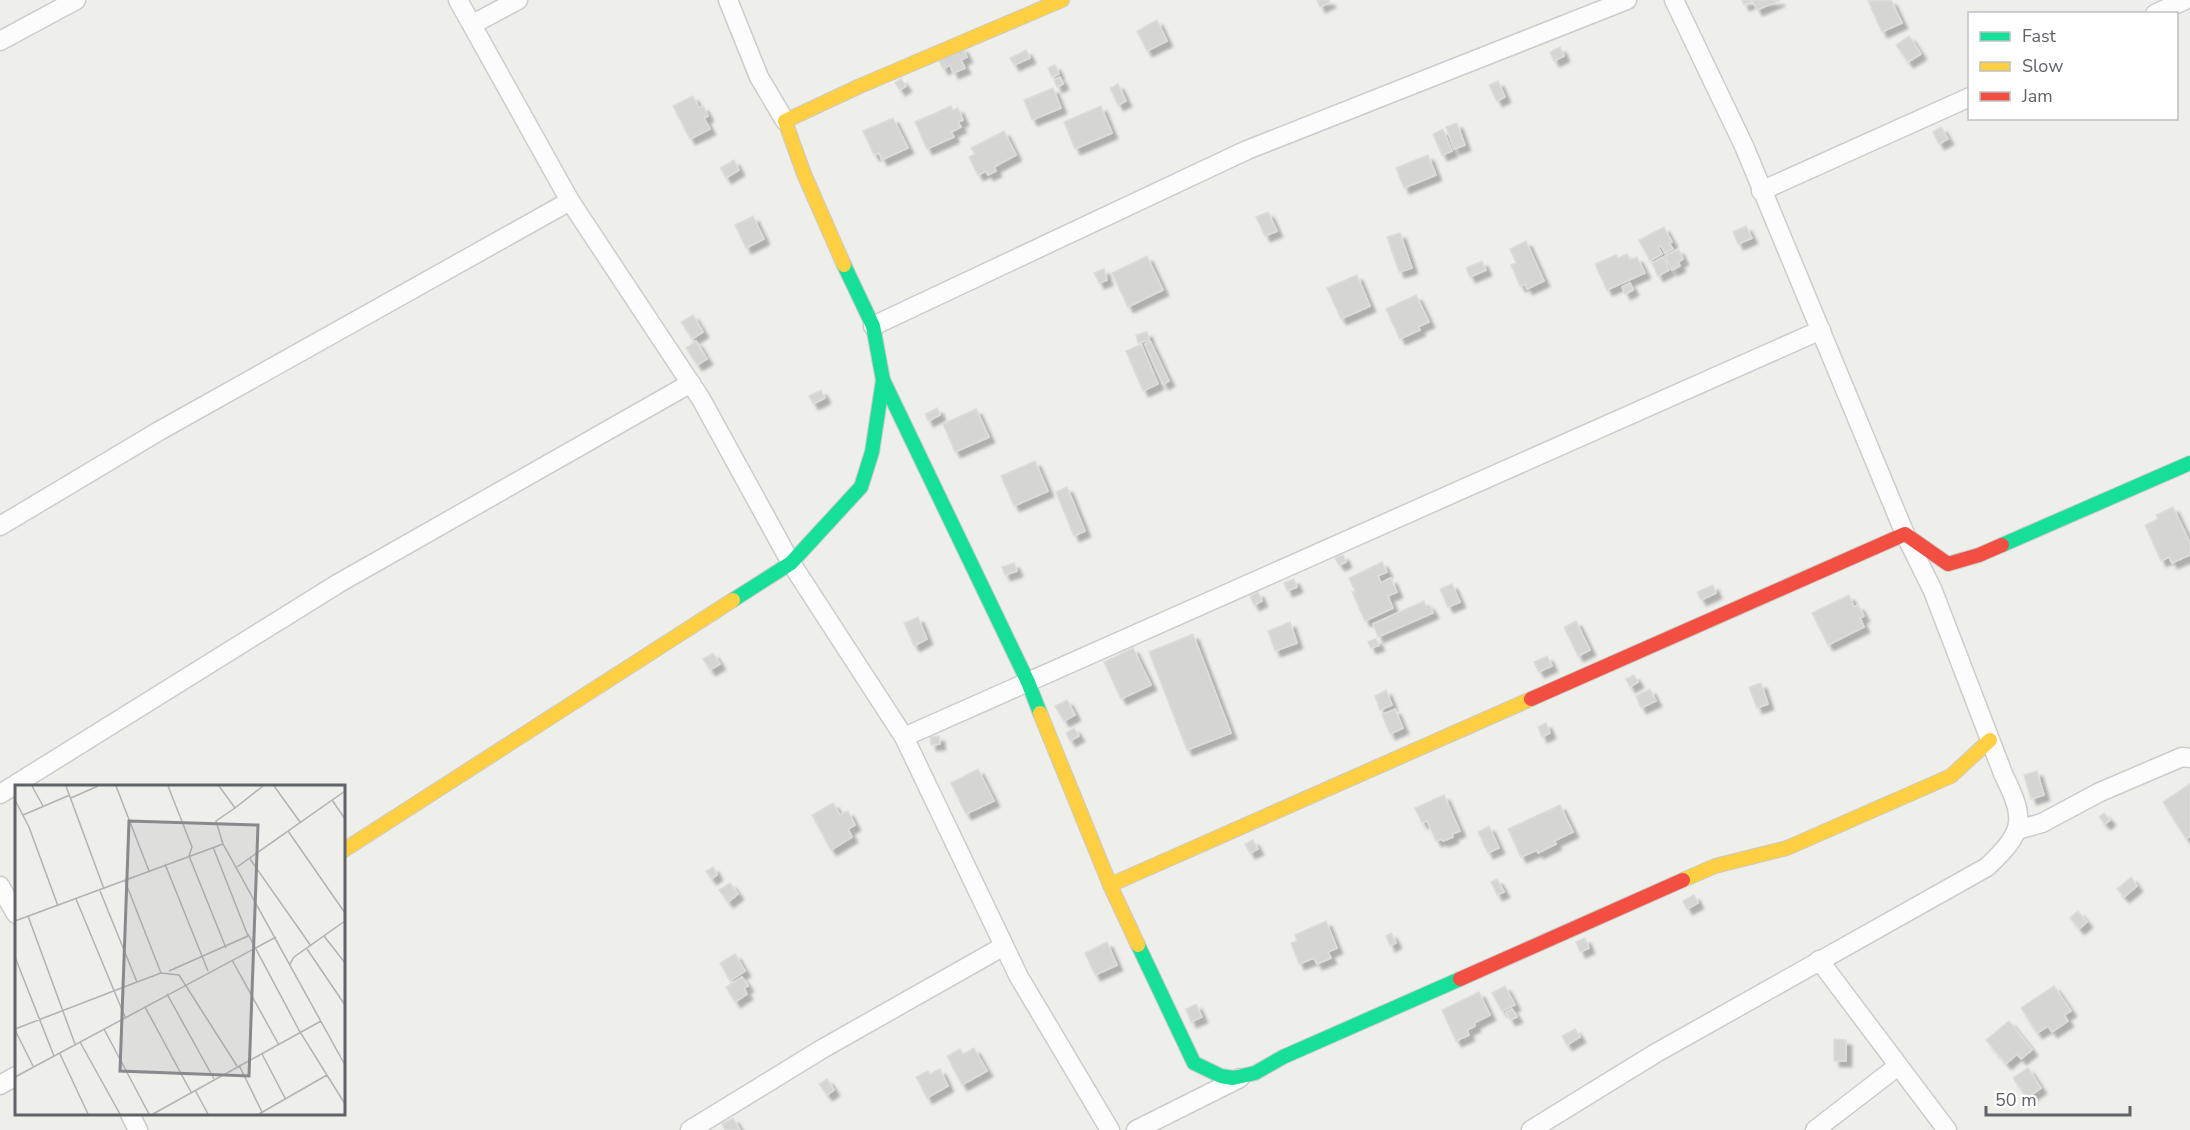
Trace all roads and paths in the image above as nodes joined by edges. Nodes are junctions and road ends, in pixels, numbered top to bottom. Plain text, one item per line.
1 (76, 0) edge
2 (458, 0) edge
3 (518, 0) edge
4 (728, 0) edge
5 (1062, 0) edge
6 (1626, 0) edge
7 (1674, 0) edge
8 (2186, 0) edge
9 (2159, 12) edge
10 (473, 24) junction
11 (0, 41) edge
12 (1968, 98) edge
13 (785, 121) junction
14 (1761, 190) junction
15 (570, 201) junction
16 (873, 326) junction
17 (1821, 330) junction
18 (883, 380) junction
19 (691, 383) junction
20 (2190, 463) edge
21 (0, 526) edge
22 (1905, 534) junction
23 (791, 563) junction
24 (1028, 682) junction
25 (904, 737) junction
26 (1990, 740) junction
27 (2190, 758) edge
28 (0, 794) edge
29 (2017, 830) junction
30 (345, 849) edge
31 (1110, 885) junction
32 (0, 886) edge
33 (15, 912) edge
34 (1004, 946) junction
35 (1819, 960) junction
36 (1898, 1066) junction
37 (15, 1077) edge
38 (1240, 1078) junction
39 (0, 1085) edge
40 (131, 1115) edge
41 (138, 1130) edge
42 (690, 1130) edge
43 (1110, 1130) edge
44 (1136, 1130) edge
45 (1531, 1130) edge
46 (1815, 1130) edge
47 (1947, 1130) edge

1 - 11 street
2 - 10 street
3 - 10 street
4 - 13 street
5 - 13 street
6 - 16 street
7 - 14 street
8 - 9 street
10 - 15 street
12 - 14 street
13 - 16 street
14 - 17 street
15 - 19 street
15 - 21 street
16 - 18 street
17 - 22 street
17 - 24 street
18 - 23 street
18 - 24 street
19 - 23 street
19 - 28 street
20 - 22 street
22 - 26 street
22 - 31 street
23 - 25 street
23 - 30 street
24 - 25 street
24 - 31 street
25 - 34 street
26 - 29 street
26 - 38 street
27 - 29 street
29 - 35 street
31 - 38 street
32 - 33 street
34 - 42 street
34 - 43 street
35 - 36 street
35 - 45 street
36 - 46 street
36 - 47 street
37 - 39 street
38 - 44 street
40 - 41 street

